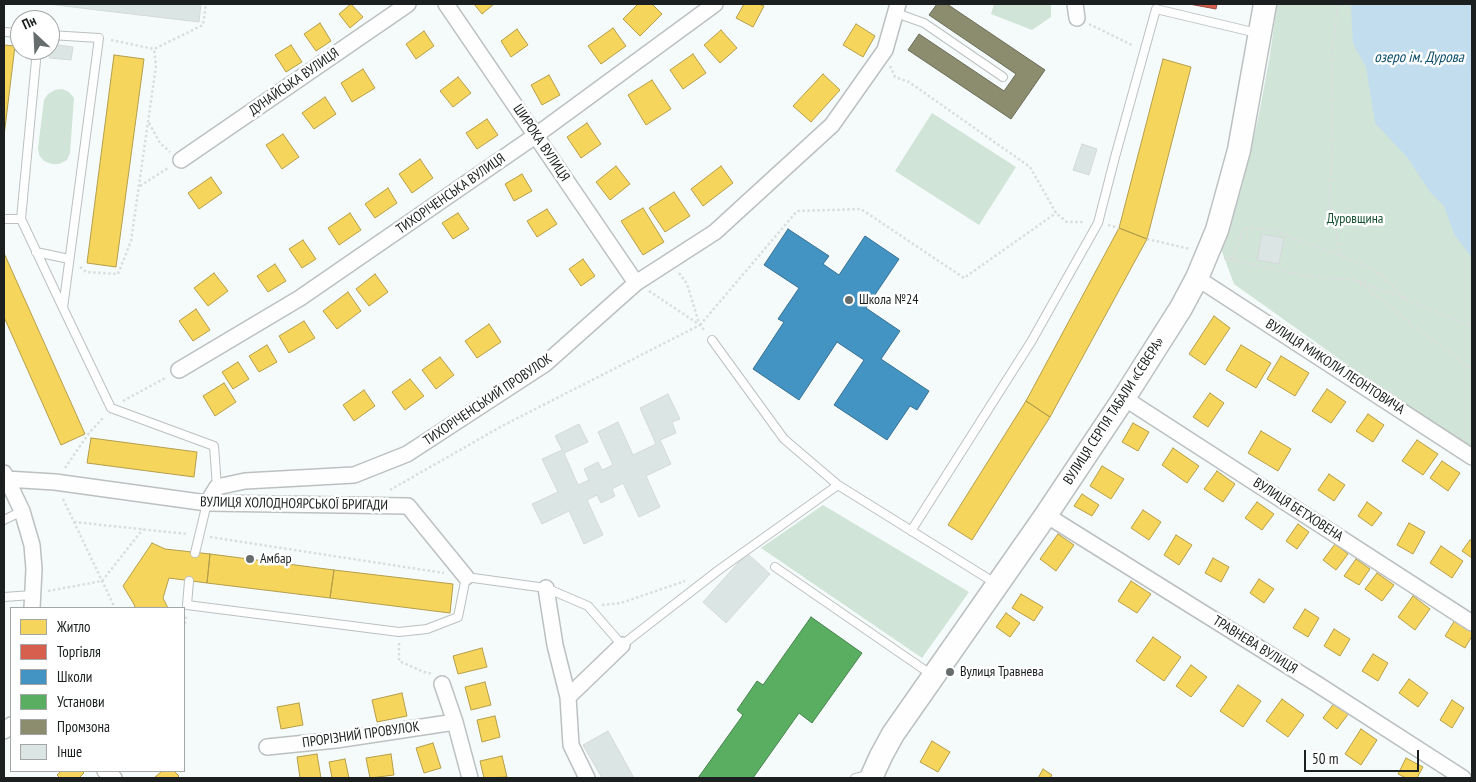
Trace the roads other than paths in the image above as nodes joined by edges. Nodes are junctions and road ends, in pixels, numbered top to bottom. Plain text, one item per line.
1 (408, 4) edge
2 (446, 4) edge
3 (715, 4) edge
4 (1265, 4) edge
5 (897, 8) edge
6 (1261, 34) junction
7 (60, 36) edge
8 (36, 60) edge
9 (1003, 77) dead end
10 (535, 136) junction
11 (181, 160) road end
12 (21, 219) junction
13 (4, 220) edge
14 (36, 252) junction
15 (69, 259) junction
16 (1197, 278) junction
17 (636, 283) junction
18 (63, 308) junction
19 (712, 340) road end
20 (179, 370) road end
21 (1124, 398) junction
22 (1472, 456) edge
23 (5, 476) edge
24 (838, 484) junction
25 (217, 487) junction
26 (207, 504) junction
27 (22, 511) junction
28 (1046, 515) junction
29 (4, 520) edge
30 (912, 531) junction
31 (195, 553) dead end
32 (774, 567) dead end
33 (466, 577) junction
34 (189, 581) dead end
35 (998, 585) junction
36 (546, 588) junction
37 (4, 597) edge
38 (32, 601) edge
39 (1472, 623) edge
40 (622, 644) junction
41 (934, 676) junction
42 (442, 684) dead end
43 (568, 697) junction
44 (455, 722) junction
45 (267, 747) dead end
46 (870, 777) edge
47 (470, 778) edge
48 (587, 778) edge
49 (1463, 778) edge

1 - 11 street, ДУНАЙСЬКА ВУЛИЦЯ
2 - 10 street, ШИРОКА ВУЛИЦЯ
3 - 10 street, ТИХОРІЧЕНСЬКА ВУЛИЦЯ
4 - 6 main road, ВУЛИЦЯ СЕРГІЯ ТАБАЛИ «СЄВЄРА»
5 - 9 lane
5 - 17 street, ТИХОРІЧЕНСЬКИЙ ПРОВУЛОК
6 - 16 main road, ВУЛИЦЯ СЕРГІЯ ТАБАЛИ «СЄВЄРА»
6 - 30 lane
7 - 15 lane
8 - 12 lane
10 - 17 street, ШИРОКА ВУЛИЦЯ
10 - 20 street, ТИХОРІЧЕНСЬКА ВУЛИЦЯ
12 - 13 lane
12 - 14 lane
14 - 15 lane
14 - 18 lane
15 - 18 lane
16 - 21 main road, ВУЛИЦЯ СЕРГІЯ ТАБАЛИ «СЄВЄРА»
16 - 22 street, ВУЛИЦЯ МИКОЛИ ЛЕОНТОВИЧА
17 - 25 street, ТИХОРІЧЕНСЬКИЙ ПРОВУЛОК
18 - 25 lane
19 - 24 lane
21 - 28 main road, ВУЛИЦЯ СЕРГІЯ ТАБАЛИ «СЄВЄРА»
21 - 39 street, ВУЛИЦЯ БЕТХОВЕНА
23 - 26 street, ВУЛИЦЯ ХОЛОДНОЯРСЬКОЇ БРИГАДИ
23 - 27 street
24 - 30 lane
24 - 40 lane
25 - 26 street
26 - 31 lane
26 - 33 street, ВУЛИЦЯ ХОЛОДНОЯРСЬКОЇ БРИГАДИ
27 - 29 lane
27 - 38 street
28 - 35 main road, ВУЛИЦЯ СЕРГІЯ ТАБАЛИ «СЄВЄРА»
28 - 49 street, ТРАВНЕВА ВУЛИЦЯ
30 - 35 lane
32 - 41 lane
33 - 34 lane
33 - 36 lane
35 - 41 main road, ВУЛИЦЯ СЕРГІЯ ТАБАЛИ «СЄВЄРА»
36 - 40 lane
36 - 43 street
37 - 38 lane
40 - 43 street
41 - 46 main road, ВУЛИЦЯ СЕРГІЯ ТАБАЛИ «СЄВЄРА»
42 - 44 street
43 - 48 street
44 - 45 street, ПРОРІЗНИЙ ПРОВУЛОК
44 - 47 street

